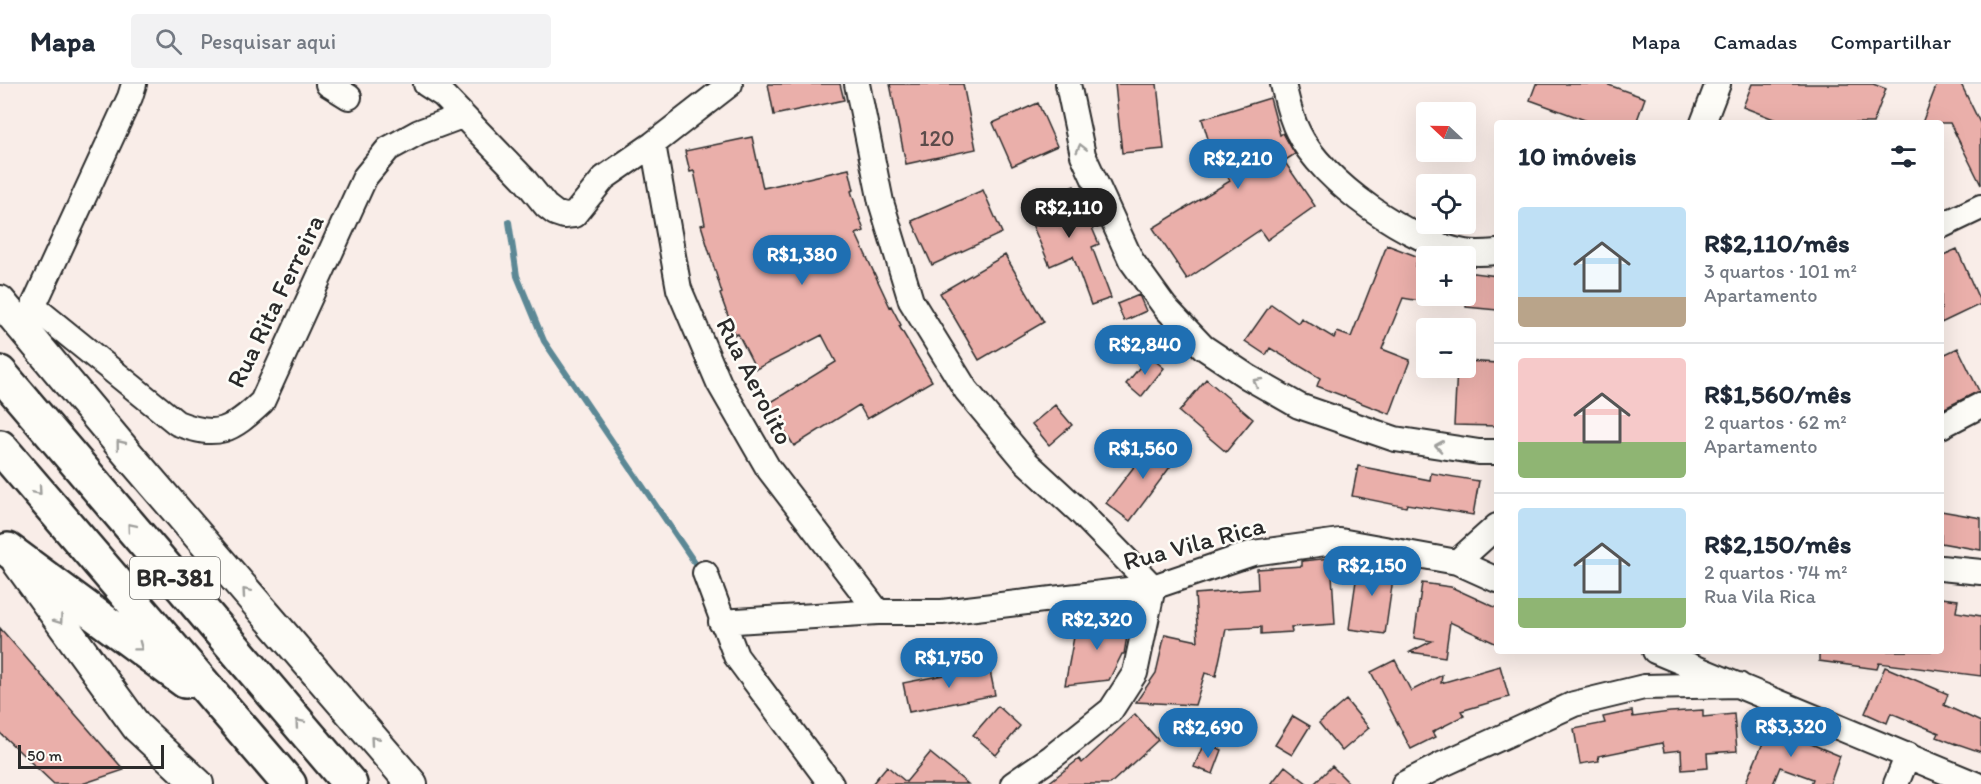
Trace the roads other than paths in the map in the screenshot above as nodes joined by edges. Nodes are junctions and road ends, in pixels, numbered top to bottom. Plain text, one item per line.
1 (134, 84) edge
2 (328, 84) edge
3 (426, 84) edge
4 (730, 84) edge
5 (857, 84) edge
6 (1068, 84) edge
7 (1283, 84) edge
8 (1718, 84) edge
9 (349, 97) dead end
10 (462, 116) junction
11 (1704, 120) edge
12 (653, 144) junction
13 (1981, 207) edge
14 (1945, 220) edge
15 (1494, 252) edge
16 (0, 301) edge
17 (29, 318) junction
18 (0, 373) edge
19 (1981, 405) edge
20 (1944, 424) edge
21 (0, 447) edge
22 (1494, 452) edge
23 (1494, 529) edge
24 (4, 544) edge
25 (1457, 562) junction
26 (1944, 568) edge
27 (1981, 572) edge
28 (705, 573) dead end
29 (1494, 578) edge
30 (1153, 587) junction
31 (878, 612) junction
32 (722, 622) junction
33 (1662, 654) edge
34 (1739, 685) junction
35 (234, 718) junction
36 (1908, 754) junction
37 (198, 784) edge
38 (289, 784) edge
39 (350, 784) edge
40 (412, 784) edge
41 (831, 784) edge
42 (1013, 784) edge
43 (1404, 784) edge
44 (1896, 784) edge
45 (1975, 784) edge

1 - 17 street
2 - 9 street
3 - 10 street
4 - 12 street
5 - 30 street
22 -> 6 street
7 - 15 street
8 - 11 street
10 - 12 street
10 - 17 street, Rua Rita Ferreira
12 - 31 street, Rua Aerolito
13 - 14 street
16 - 17 main road
40 -> 17 main road
39 -> 18 highway, BR-381
19 - 20 street
21 -> 35 highway, BR-381
23 - 25 street
24 -> 35 highway
24 -> 37 main road
25 - 29 street, Rua Vila Rica
25 - 30 street, Rua Vila Rica
26 - 27 street
28 - 32 street
30 - 31 street, Rua Vila Rica
30 - 42 street
31 - 32 street, Rua Vila Rica
32 - 41 street
33 - 34 street
34 - 36 street
34 - 43 street
35 - 38 highway, BR-381
36 - 44 street
36 - 45 street

